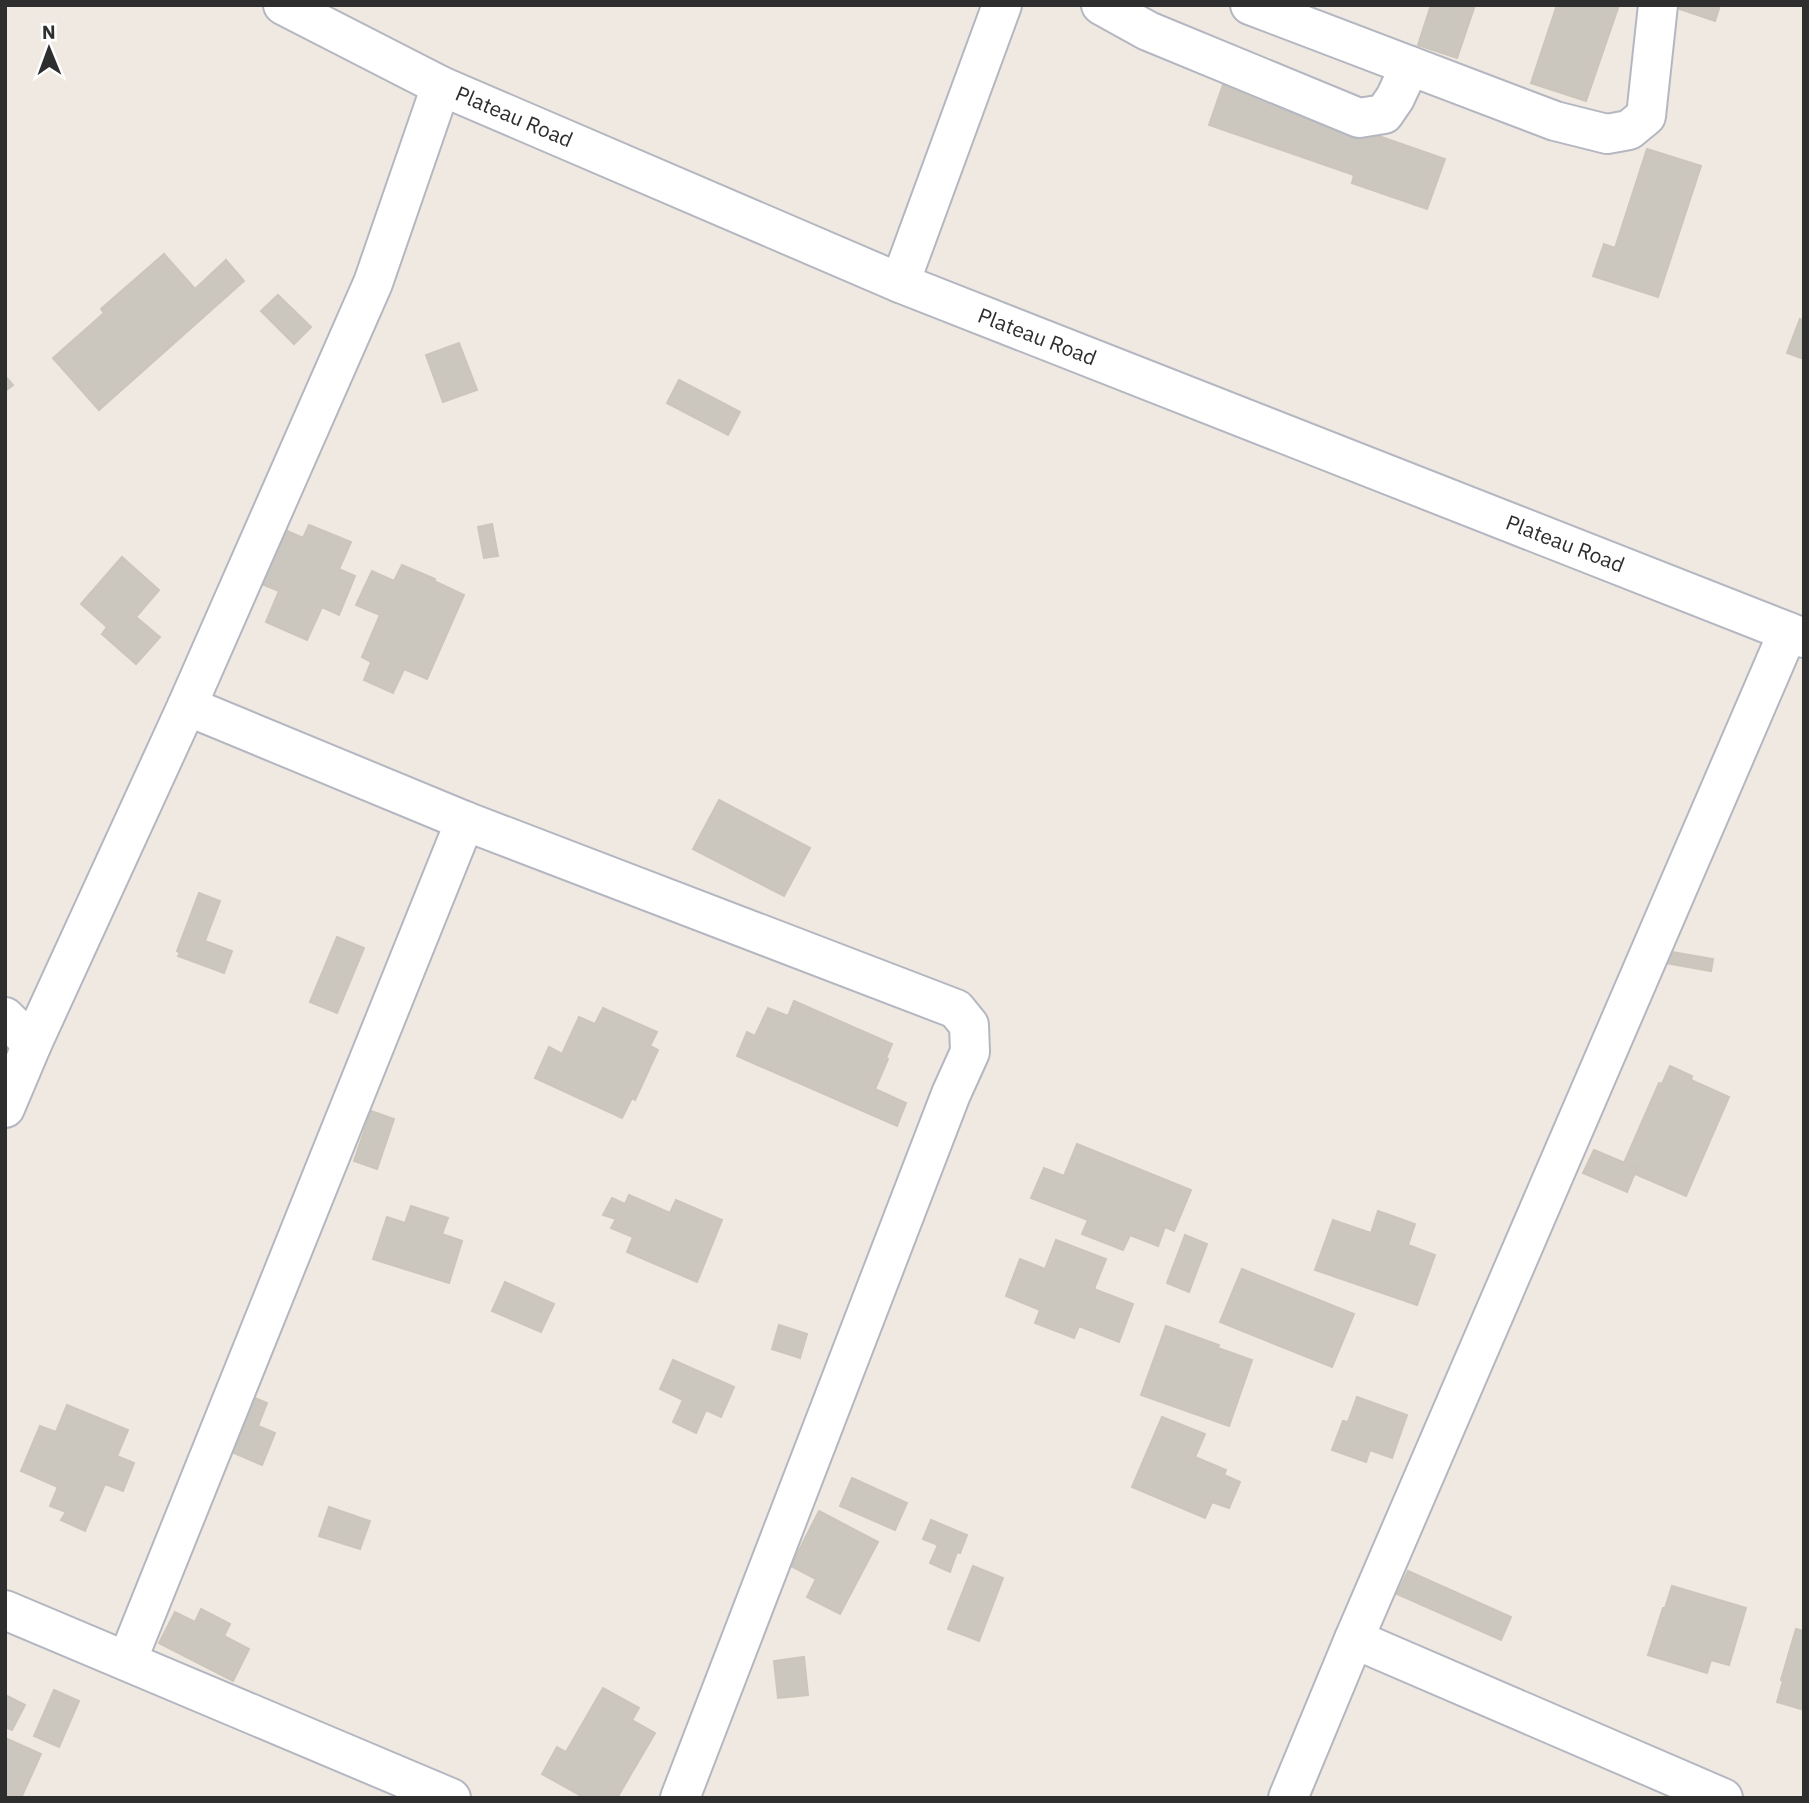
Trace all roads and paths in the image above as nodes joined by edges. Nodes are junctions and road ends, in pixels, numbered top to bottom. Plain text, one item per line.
1 (283, 5) edge
2 (1002, 5) edge
3 (1101, 5) edge
4 (1250, 5) edge
5 (1658, 5) edge
6 (1410, 66) junction
7 (441, 86) junction
8 (900, 283) junction
9 (1796, 635) edge
10 (187, 706) junction
11 (465, 821) junction
12 (5, 1017) edge
13 (32, 1044) junction
14 (5, 1108) edge
15 (5, 1610) edge
16 (1354, 1639) junction
17 (127, 1661) junction
18 (451, 1798) edge
19 (680, 1798) edge
20 (1288, 1798) edge
21 (1723, 1798) edge

1 - 7 street, Plateau Road
2 - 8 street
3 - 6 street
4 - 6 street
5 - 6 street
7 - 8 street, Plateau Road
7 - 10 street
8 - 9 street, Plateau Road
9 - 16 street
10 - 11 street
10 - 13 street
11 - 17 street
11 - 19 street
12 - 13 street
13 - 14 street
15 - 17 street
16 - 20 street
16 - 21 street
17 - 18 street

